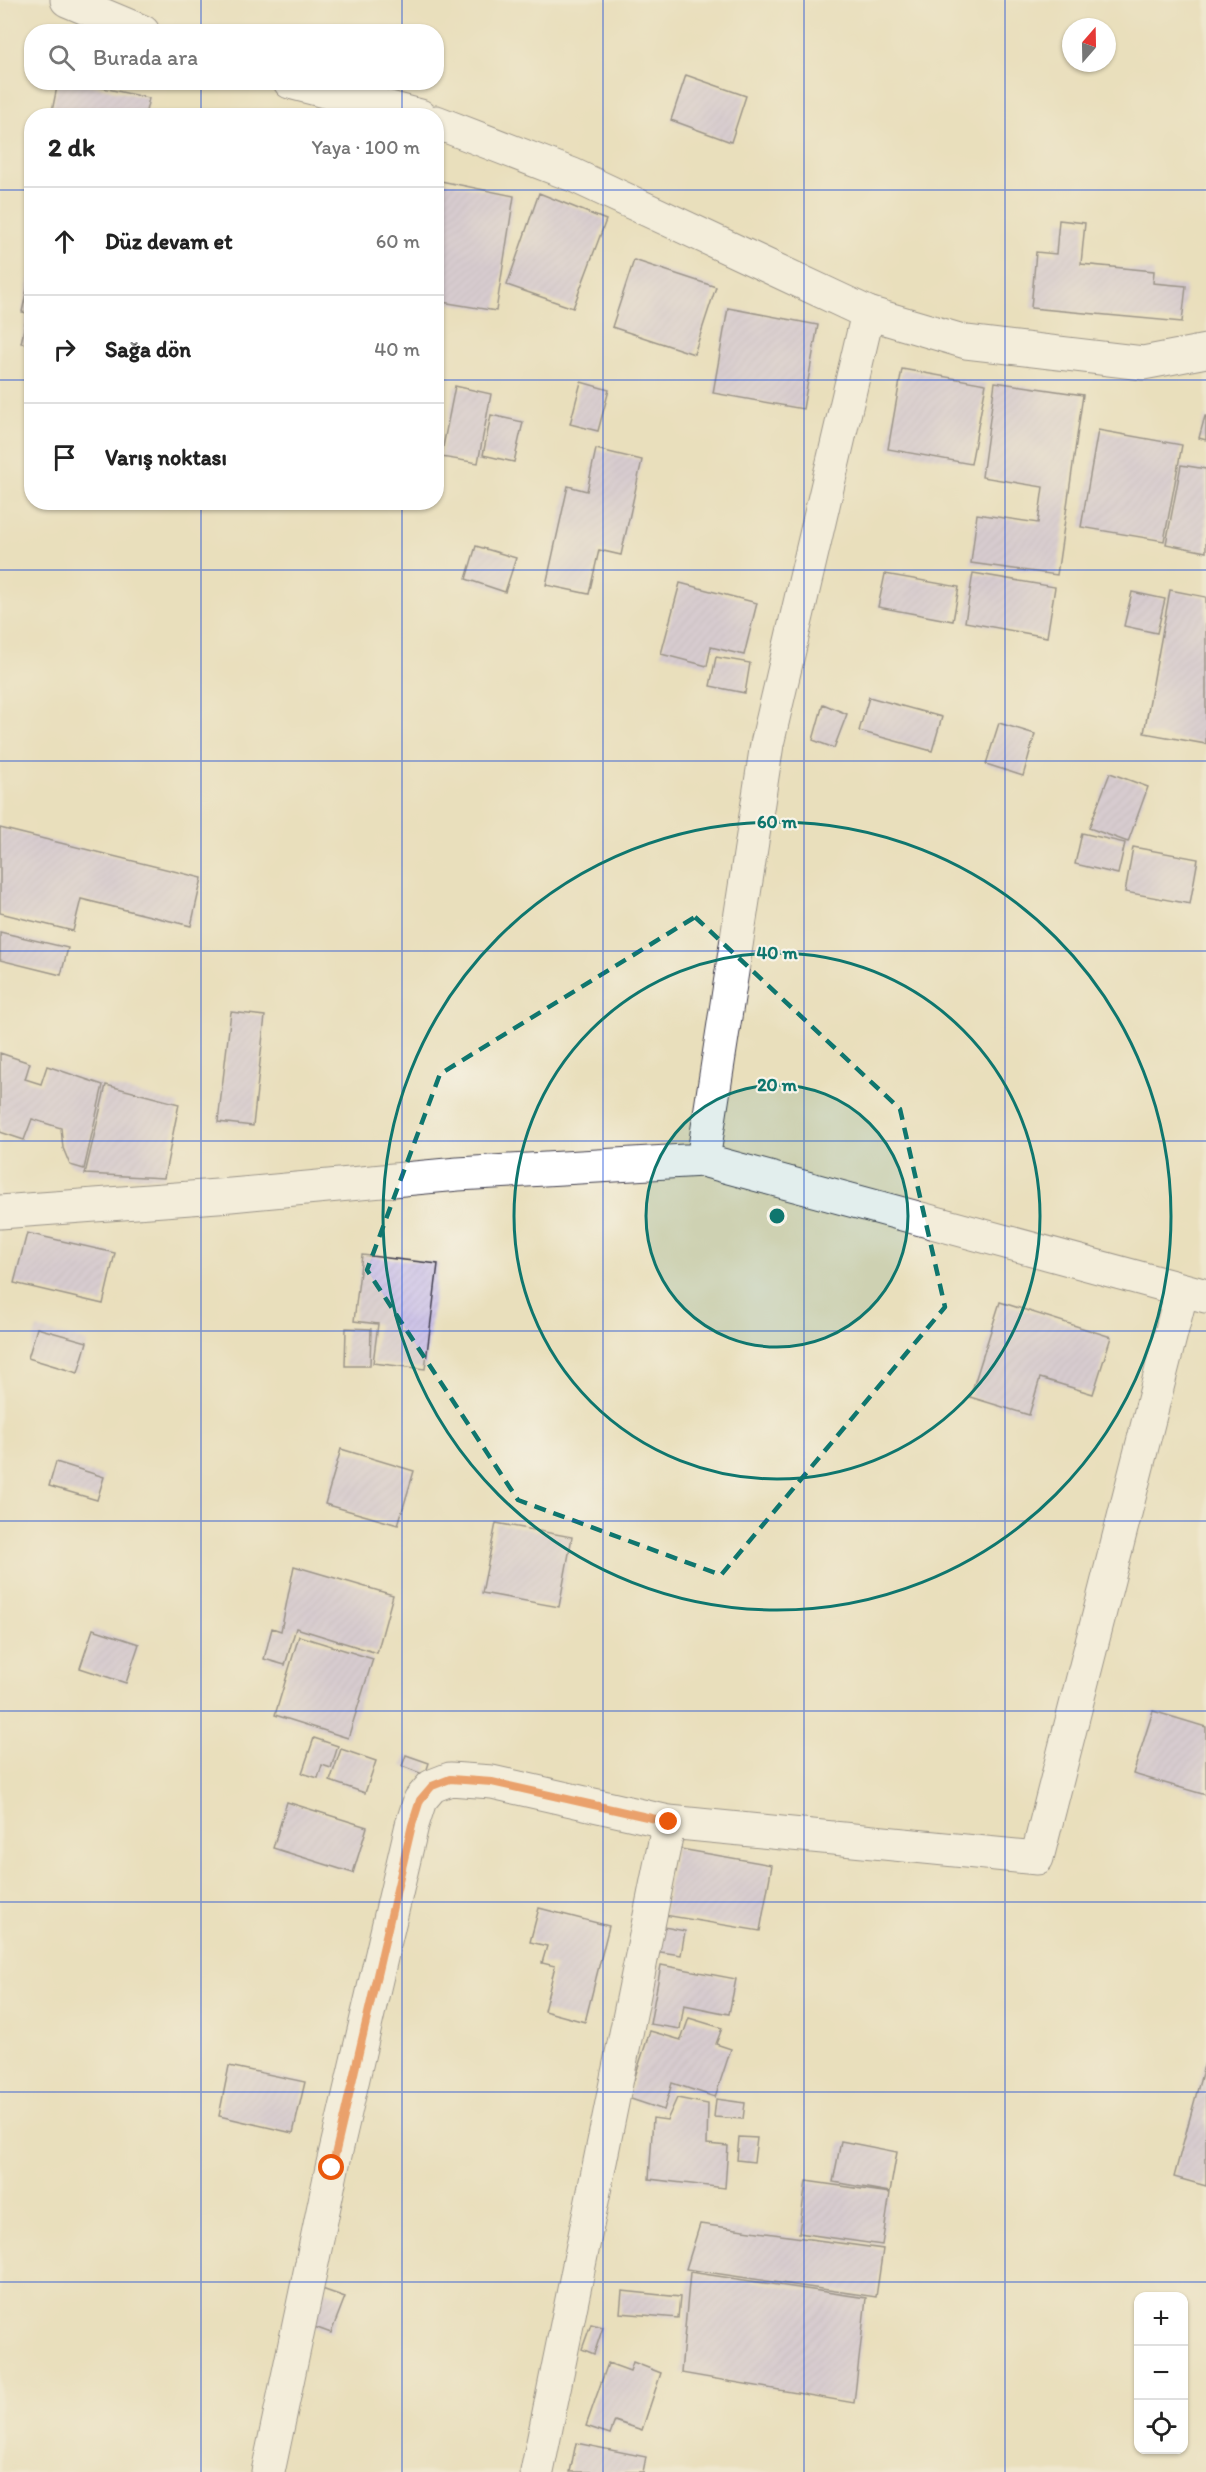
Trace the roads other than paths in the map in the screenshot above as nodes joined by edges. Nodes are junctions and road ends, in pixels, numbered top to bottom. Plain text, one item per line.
1 (67, 0) edge
2 (124, 24) edge
3 (321, 90) edge
4 (389, 108) edge
5 (444, 125) edge
6 (868, 313) junction
7 (1206, 351) edge
8 (703, 1160) junction
9 (0, 1212) edge
10 (1194, 1293) edge
11 (669, 1822) junction
12 (268, 2472) edge
13 (537, 2472) edge

1 - 2 street
3 - 4 street
5 - 6 street
6 - 7 street
6 - 8 street
8 - 9 street
8 - 10 street
10 - 11 street
11 - 12 street
11 - 13 street

